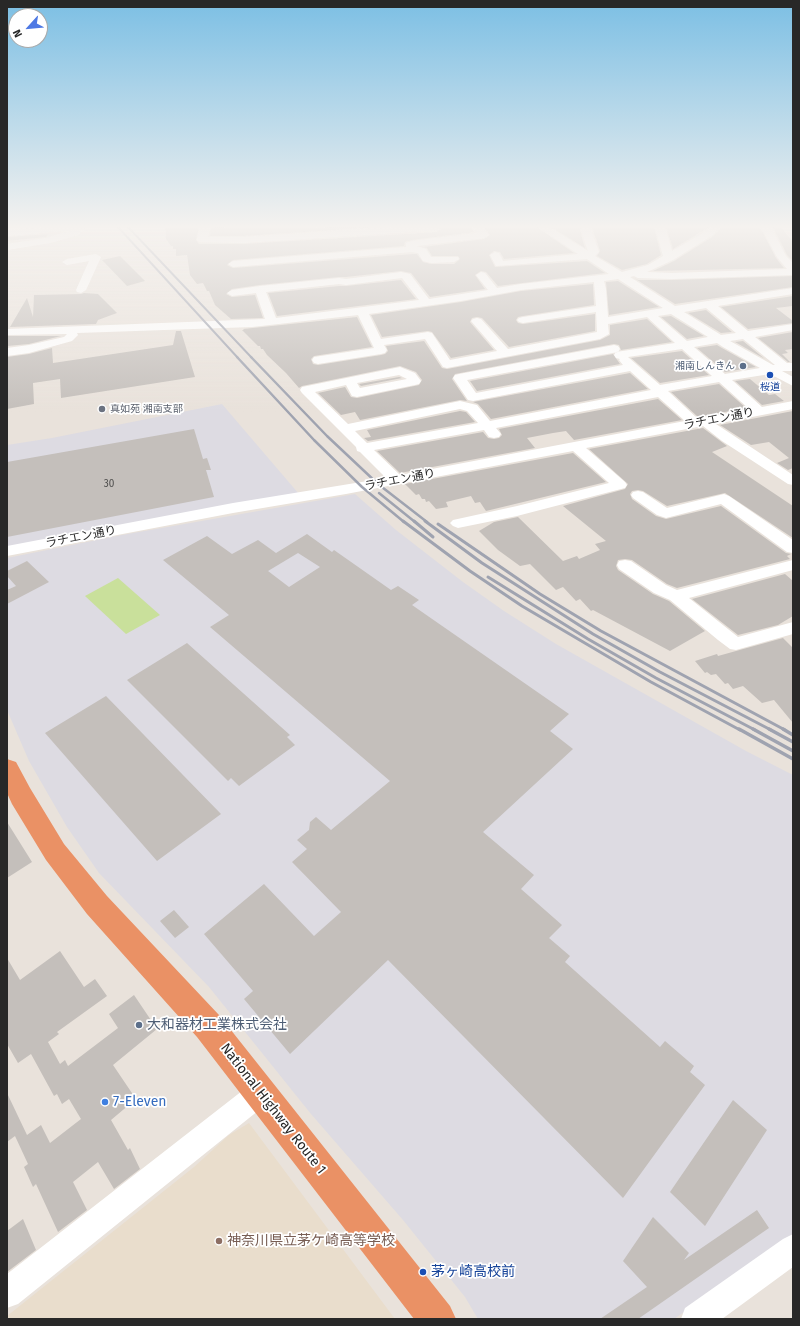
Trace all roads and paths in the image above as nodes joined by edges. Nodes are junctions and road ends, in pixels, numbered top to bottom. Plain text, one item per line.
1 (260, 289) joint
2 (416, 289) edge
3 (492, 289) edge
4 (515, 289) edge
5 (551, 289) edge
6 (599, 289) edge
7 (641, 289) edge
8 (793, 291) edge
9 (232, 292) dead end
10 (495, 292) junction
11 (556, 295) dead end
12 (426, 303) junction
13 (708, 304) junction
14 (602, 308) junction
15 (674, 310) junction
16 (362, 312) junction
17 (650, 314) junction
18 (523, 320) dead end
19 (477, 321) dead end
20 (603, 321) junction
21 (272, 322) junction
22 (793, 327) edge
23 (75, 331) junction
24 (7, 332) edge
25 (603, 334) junction
26 (745, 334) junction
27 (720, 339) junction
28 (377, 343) junction
29 (685, 345) junction
30 (7, 352) edge
31 (617, 352) junction
32 (504, 354) junction
33 (318, 360) dead end
34 (516, 367) junction
35 (633, 367) junction
36 (789, 367) edge
37 (771, 370) junction
38 (723, 378) junction
39 (349, 381) dead end
40 (793, 382) edge
41 (533, 386) junction
42 (660, 391) junction
43 (793, 405) edge
44 (760, 412) junction
45 (701, 423) junction
46 (344, 429) junction
47 (491, 430) junction
48 (576, 446) junction
49 (362, 448) junction
50 (396, 480) junction
51 (793, 480) edge
52 (638, 495) dead end
53 (458, 523) dead end
54 (793, 548) edge
55 (7, 551) edge
56 (793, 564) edge
57 (625, 565) dead end
58 (676, 596) junction
59 (793, 628) edge
60 (7, 769) edge
61 (260, 1093) junction
62 (793, 1249) edge
63 (7, 1293) edge
64 (437, 1319) edge
65 (696, 1319) edge

1 - 9 street
1 - 21 street
2 - 12 street
3 - 10 street
4 - 10 street
5 - 11 street
6 - 14 street
7 - 15 street
8 - 13 street
10 - 12 street
12 - 16 street
13 - 15 street
13 - 26 street
14 - 18 street
14 - 20 street
15 - 17 street
15 - 27 street
16 - 21 street
16 - 28 street
17 - 20 street
17 - 29 street
19 - 32 street
20 - 25 street
21 - 23 street
22 - 26 street
23 - 24 street
23 - 30 street
25 - 31 street
25 - 32 street
26 - 27 street
26 - 36 street
27 - 29 street
27 - 37 street
28 - 32 street
28 - 33 street
29 - 31 street
29 - 38 street
31 - 34 street
31 - 35 street
34 - 41 street
34 - 41 street
35 - 41 street
35 - 42 street
36 - 37 street
37 - 38 street
37 - 40 street
38 - 42 street
38 - 44 street
39 - 46 street
42 - 45 street
42 - 47 street
43 - 44 street, ラチエン通り
44 - 45 street, ラチエン通り
45 - 48 street, ラチエン通り
45 - 51 street
46 - 47 street
46 - 49 street
47 - 49 street
48 - 50 street, ラチエン通り
48 - 53 street
49 - 50 street
50 - 55 street, ラチエン通り
52 - 54 street
56 - 58 street
57 - 58 street
58 - 59 street
60 - 61 highway, National Highway Route 1
61 - 63 street
61 - 64 highway, National Highway Route 1
62 - 65 street

